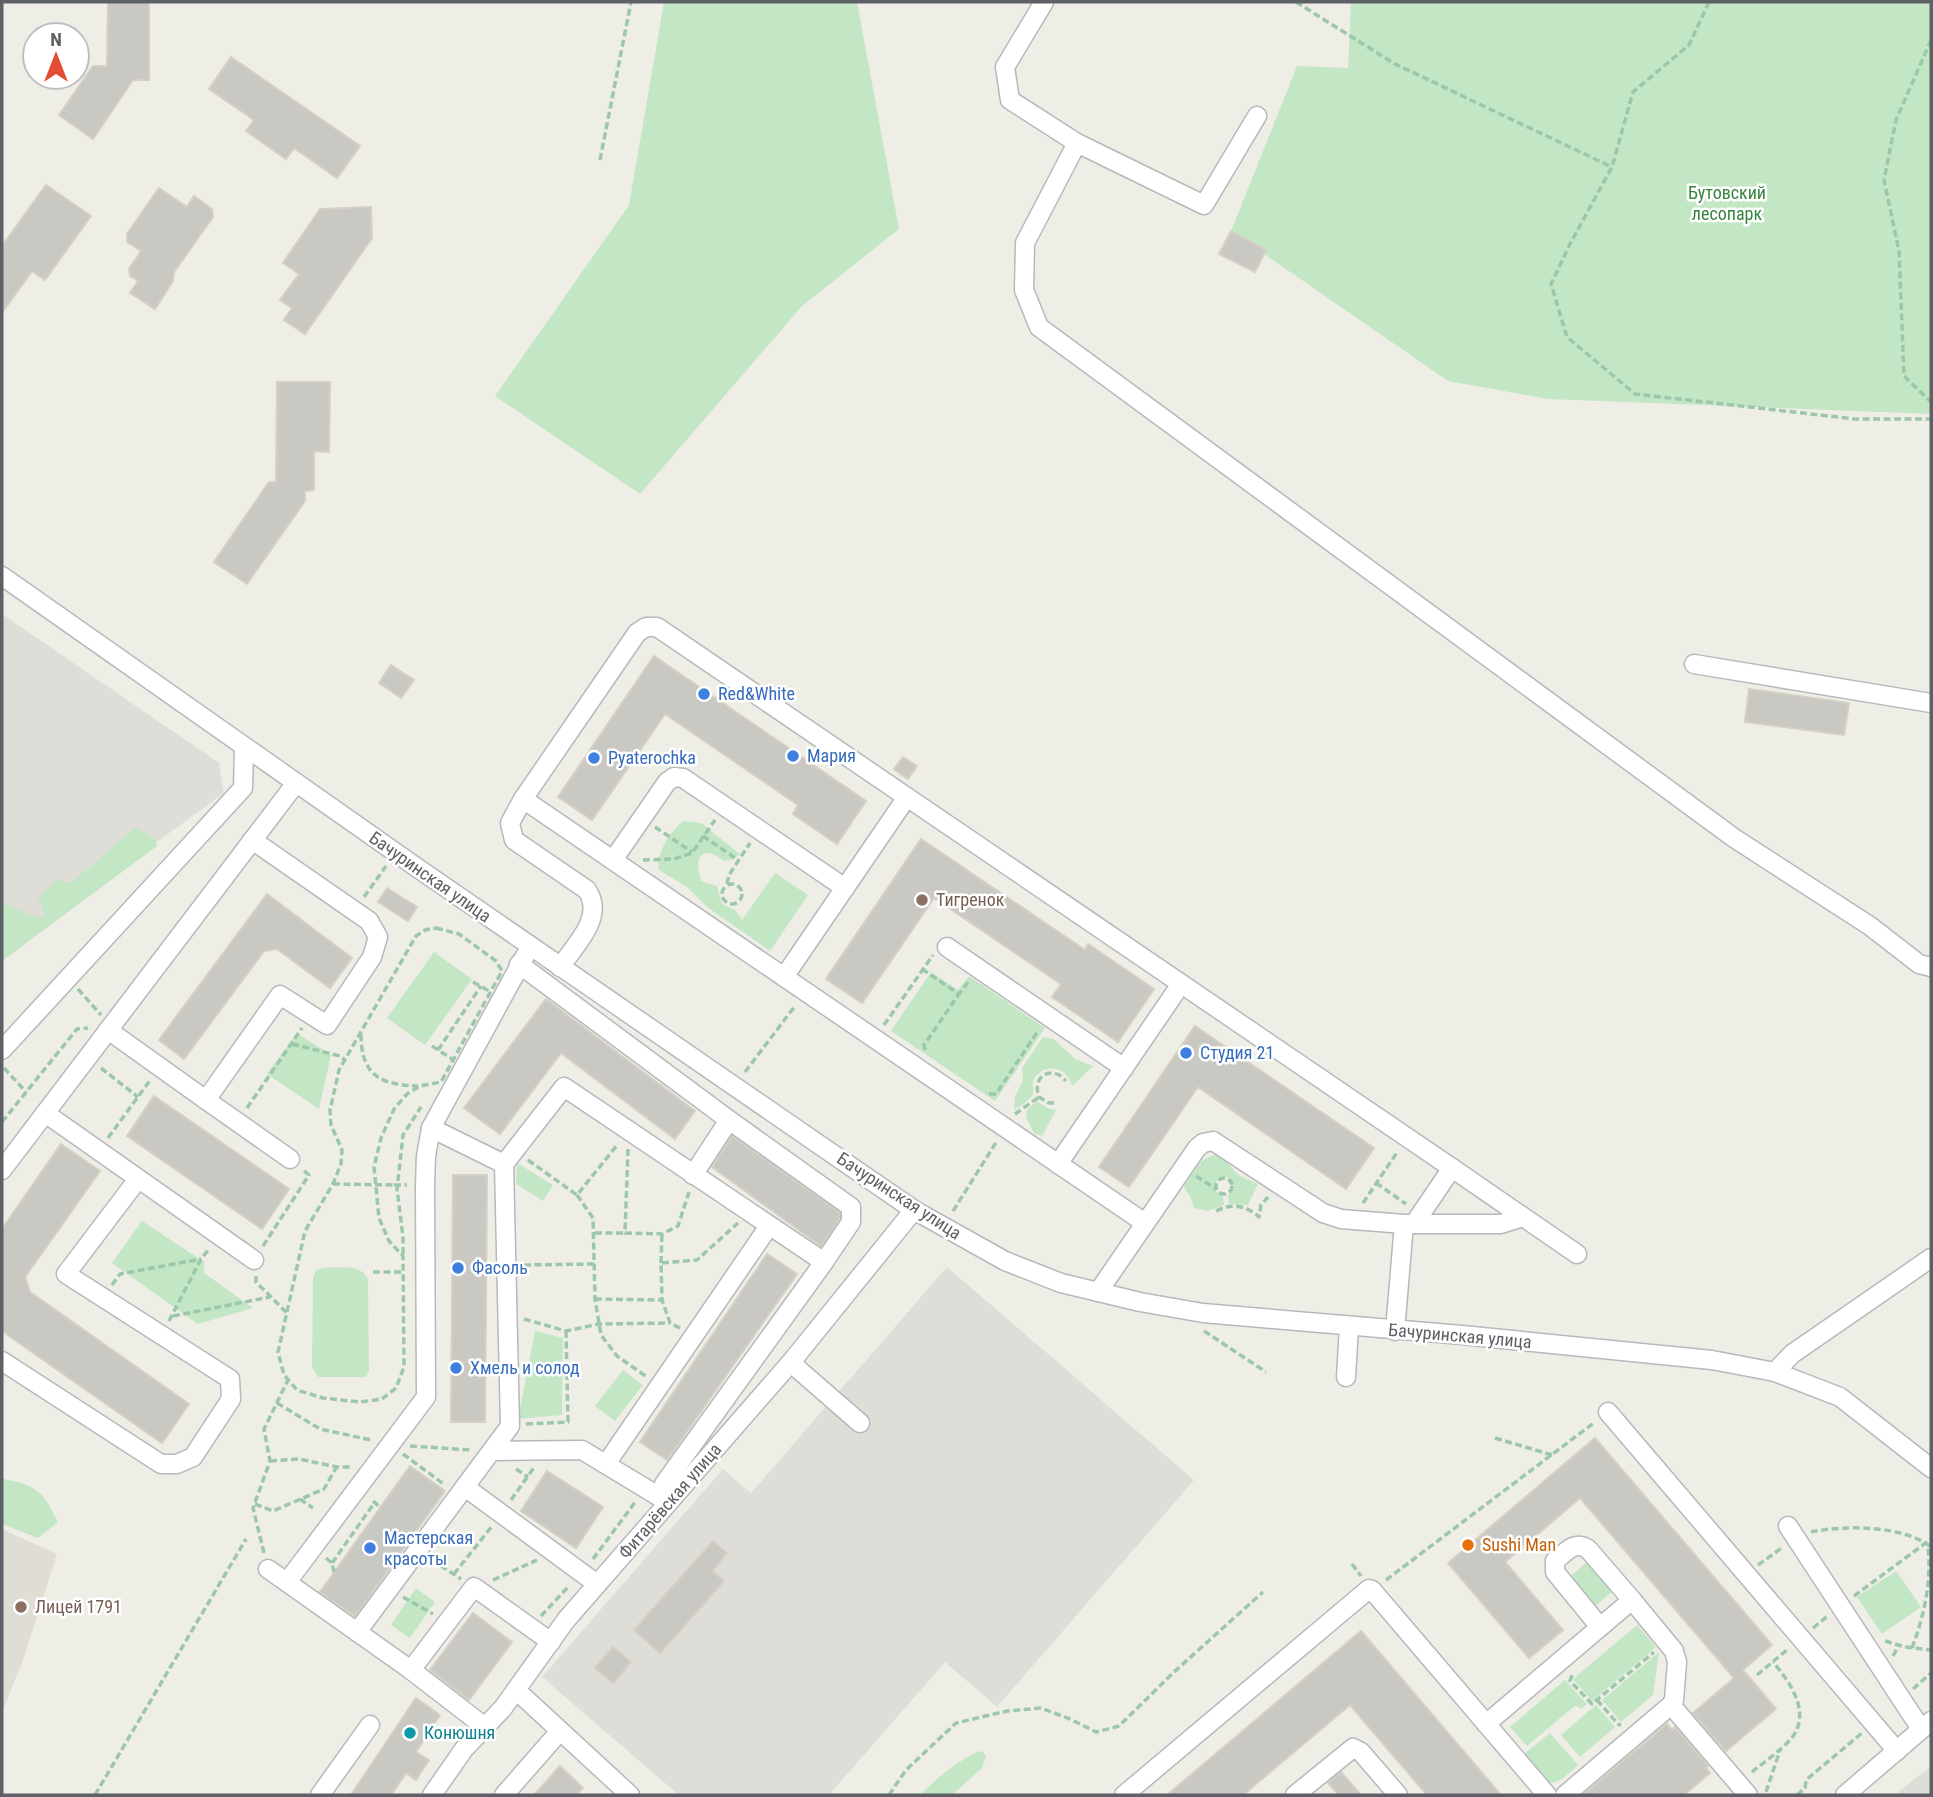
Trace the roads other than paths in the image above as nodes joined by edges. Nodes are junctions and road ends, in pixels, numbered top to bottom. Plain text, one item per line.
1 (1044, 2) edge
2 (1257, 116) dead end
3 (1077, 143) junction
4 (2, 576) edge
5 (1694, 664) dead end
6 (1931, 703) edge
7 (244, 747) junction
8 (296, 783) junction
9 (907, 797) junction
10 (523, 799) junction
11 (252, 840) junction
12 (613, 860) junction
13 (845, 888) junction
14 (531, 947) junction
15 (947, 947) road end
16 (519, 964) junction
17 (561, 967) junction
18 (1931, 967) edge
19 (784, 977) junction
20 (1181, 984) junction
21 (101, 1034) junction
22 (2, 1050) edge
23 (1124, 1068) junction
24 (206, 1100) junction
25 (45, 1113) junction
26 (729, 1120) junction
27 (431, 1128) junction
28 (509, 1158) junction
29 (290, 1159) road end
30 (1058, 1164) junction
31 (1452, 1168) junction
32 (2, 1170) edge
33 (694, 1175) junction
34 (138, 1179) junction
35 (914, 1210) junction
36 (1523, 1217) junction
37 (1413, 1221) junction
38 (1145, 1223) junction
39 (769, 1226) junction
40 (1577, 1254) dead end
41 (1931, 1258) edge
42 (254, 1260) road end
43 (824, 1262) junction
44 (1098, 1292) junction
45 (1349, 1327) junction
46 (1395, 1331) junction
47 (2, 1361) edge
48 (792, 1361) junction
49 (1775, 1372) junction
50 (1346, 1377) dead end
51 (1608, 1412) road end
52 (860, 1423) dead end
53 (492, 1451) junction
54 (606, 1464) junction
55 (1931, 1468) edge
56 (462, 1491) junction
57 (668, 1502) junction
58 (1792, 1532) road end
59 (268, 1569) road end
60 (288, 1582) junction
61 (597, 1584) junction
62 (1632, 1600) junction
63 (1600, 1627) junction
64 (357, 1632) junction
65 (551, 1642) junction
66 (411, 1670) junction
67 (516, 1690) junction
68 (1671, 1705) junction
69 (1486, 1724) junction
70 (370, 1725) dead end
71 (1926, 1725) edge
72 (485, 1727) junction
73 (560, 1731) junction
74 (1897, 1751) junction
75 (1743, 1790) edge
76 (320, 1795) edge
77 (432, 1795) edge
78 (504, 1795) edge
79 (630, 1795) edge
80 (1124, 1795) edge
81 (1295, 1795) edge
82 (1398, 1795) edge
83 (1547, 1795) edge
84 (1565, 1795) edge
85 (1845, 1795) edge

1 - 3 street
2 - 3 street
3 - 18 street
4 - 7 street, Бачуринская улица
5 - 6 street
7 - 8 street, Бачуринская улица
7 - 22 street
8 - 11 street
8 - 14 street, Бачуринская улица
9 - 10 street
9 - 13 street
9 - 20 street
10 - 12 street
10 - 17 street
11 - 21 street
11 - 24 street
12 - 13 street
12 - 19 street
13 - 19 street
14 - 16 street
14 - 17 street, Бачуринская улица
15 - 23 street
16 - 26 street
16 - 27 street
17 - 35 street, Бачуринская улица
19 - 30 street
20 - 23 street
20 - 31 street
21 - 24 street
21 - 25 street
23 - 30 street
24 - 29 street
25 - 32 street
25 - 34 street
26 - 33 street
26 - 43 street
27 - 28 street
27 - 60 street
28 - 33 street
28 - 53 street
30 - 38 street
31 - 36 street
31 - 37 street
33 - 39 street
34 - 42 street
34 - 47 street
35 - 44 street, Бачуринская улица
35 - 48 street, Фитарёвская улица
36 - 37 street
36 - 40 street
37 - 38 street
37 - 46 street
38 - 44 street
39 - 43 street
39 - 54 street
41 - 49 street
43 - 57 street
44 - 45 street, Бачуринская улица
45 - 46 street, Бачуринская улица
45 - 50 street
46 - 49 street, Бачуринская улица
48 - 52 street
48 - 57 street, Фитарёвская улица
49 - 55 street, Бачуринская улица
51 - 74 street
53 - 54 street
53 - 56 street
54 - 57 street
56 - 61 street
56 - 64 street
57 - 61 street, Фитарёвская улица
58 - 71 street
59 - 60 street
60 - 64 street
61 - 65 street, Фитарёвская улица
62 - 63 street
62 - 63 street
62 - 68 street
63 - 69 street
64 - 66 street
65 - 66 street
65 - 67 street, Фитарёвская улица
66 - 72 street
67 - 72 street, Фитарёвская улица
67 - 73 street
68 - 75 street
68 - 84 street
69 - 80 street
69 - 83 street
70 - 76 street
71 - 74 street
72 - 77 street, Фитарёвская улица
73 - 78 street
73 - 79 street
74 - 85 street
81 - 82 street

